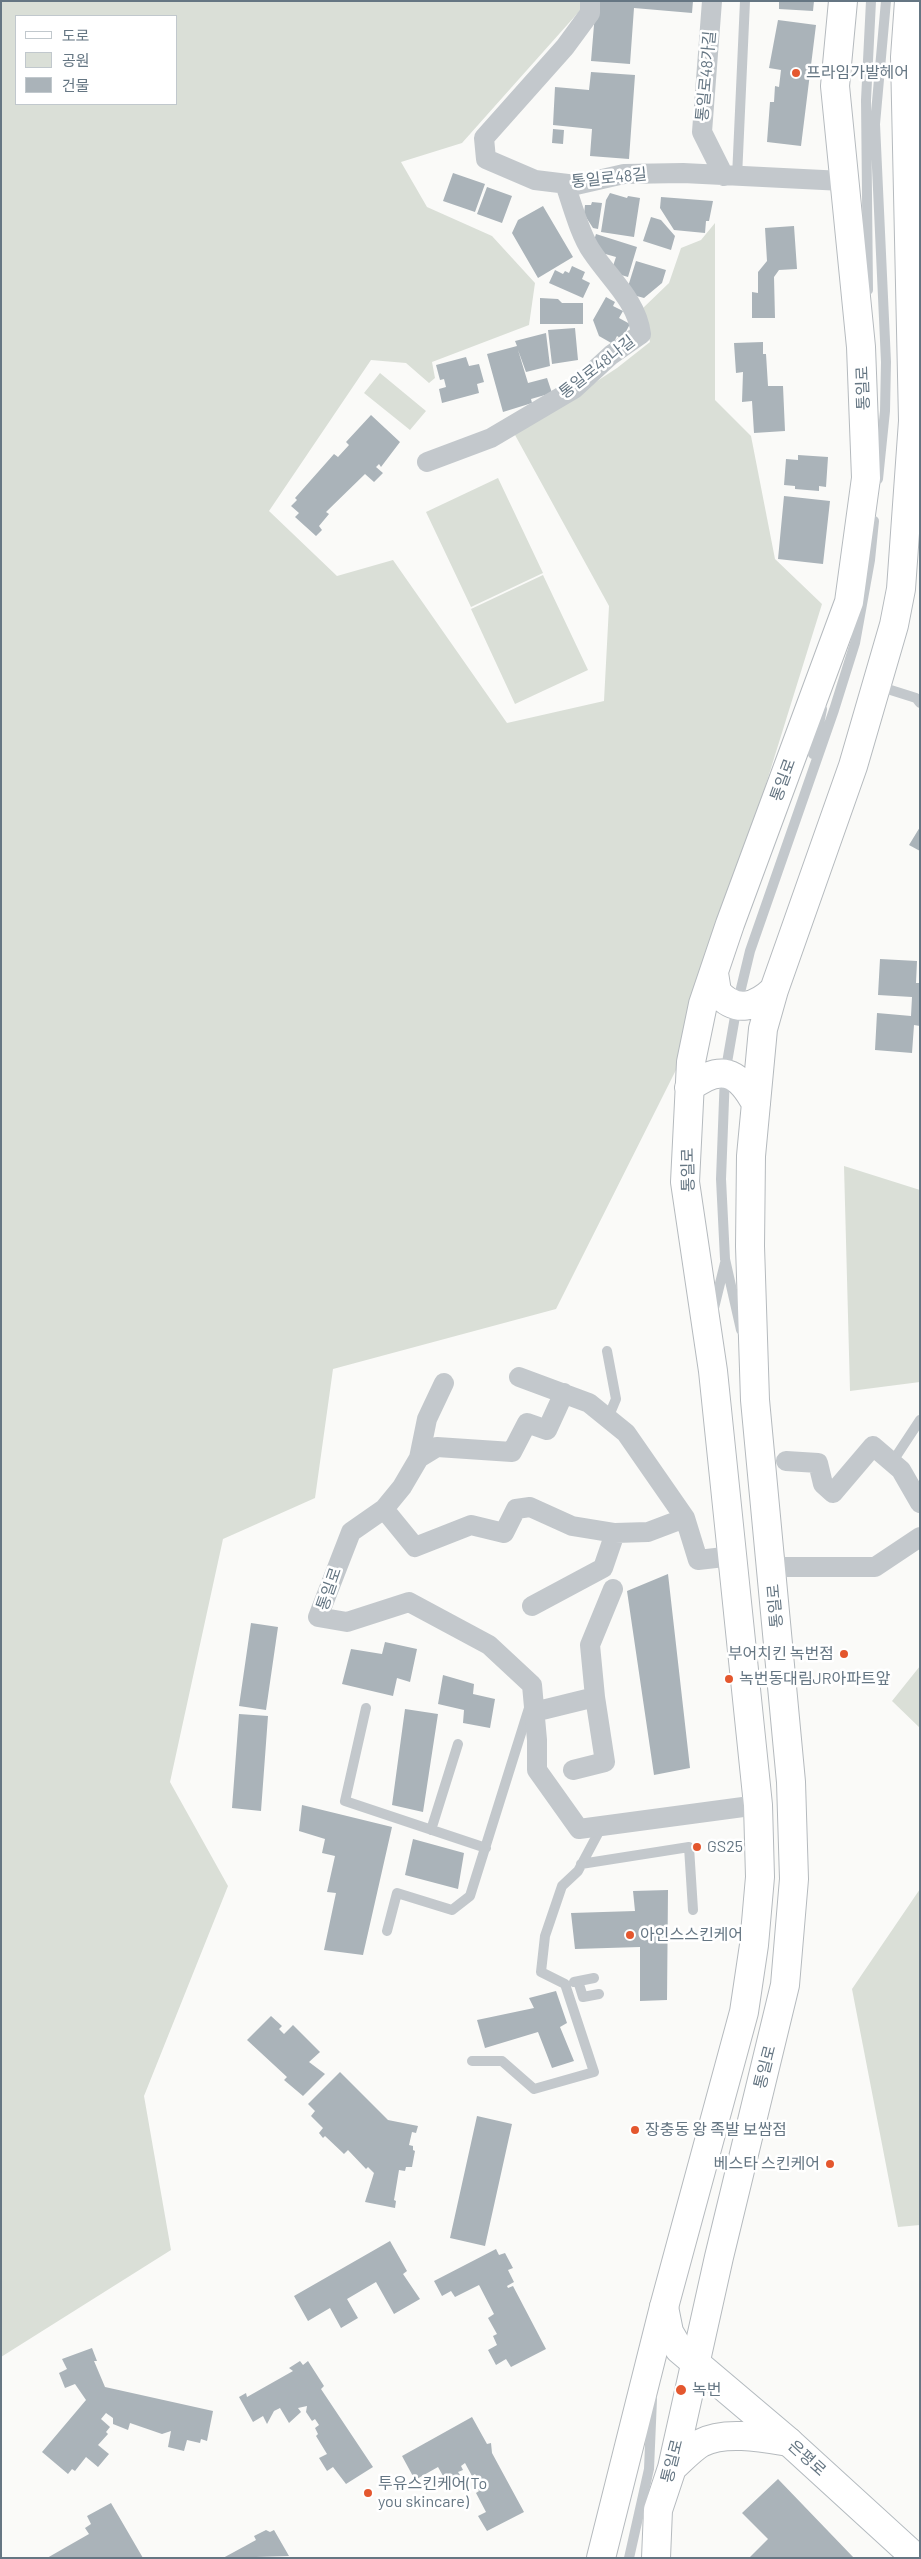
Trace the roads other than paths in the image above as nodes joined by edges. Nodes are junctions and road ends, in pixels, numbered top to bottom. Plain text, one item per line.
1 (590, 1) edge
2 (712, 1) edge
3 (745, 1) edge
4 (844, 1) edge
5 (871, 1) edge
6 (886, 1) edge
7 (909, 1) edge
8 (731, 176) junction
9 (843, 181) junction
10 (565, 184) junction
11 (861, 347) junction
12 (427, 462) dead end
13 (877, 486) dead end
14 (914, 513) edge
15 (874, 514) dead end
16 (836, 639) junction
17 (877, 685) junction
18 (920, 703) edge
19 (806, 787) junction
20 (714, 972) junction
21 (774, 990) junction
22 (737, 1005) junction
23 (725, 1074) junction
24 (689, 1088) junction
25 (756, 1104) junction
26 (725, 1259) junction
27 (708, 1336) junction
28 (607, 1350) dead end
29 (519, 1377) dead end
30 (444, 1382) dead end
31 (564, 1393) junction
32 (755, 1400) junction
33 (608, 1418) junction
34 (920, 1420) edge
35 (419, 1458) junction
36 (786, 1461) dead end
37 (893, 1461) junction
38 (920, 1503) edge
39 (384, 1509) junction
40 (685, 1518) junction
41 (615, 1533) junction
42 (920, 1537) edge
43 (733, 1556) junction
44 (772, 1567) junction
45 (613, 1589) dead end
46 (532, 1606) dead end
47 (595, 1698) junction
48 (534, 1703) junction
49 (366, 1708) dead end
50 (458, 1744) dead end
51 (573, 1770) dead end
52 (758, 1805) junction
53 (602, 1826) junction
54 (431, 1830) junction
55 (486, 1848) junction
56 (581, 1864) junction
57 (693, 1910) dead end
58 (387, 1931) dead end
59 (594, 1978) dead end
60 (578, 1981) junction
61 (566, 1984) junction
62 (599, 1994) dead end
63 (472, 2061) dead end
64 (664, 2307) junction
65 (654, 2354) junction
66 (694, 2361) junction
67 (790, 2442) junction
68 (672, 2468) junction
69 (658, 2510) junction
70 (601, 2558) edge
71 (629, 2558) edge
72 (644, 2558) edge
73 (656, 2558) edge
74 (916, 2558) edge

1 - 10 street, 통일로48길
2 - 8 street, 통일로48가길
3 - 8 lane
4 - 9 main road, 통일로
5 - 11 lane
6 - 13 lane
7 - 14 main road, 통일로
8 - 9 street, 통일로48길
8 - 10 street, 통일로48길
9 - 11 main road, 통일로
10 - 12 street, 통일로48나길
11 - 16 main road, 통일로
14 - 17 main road, 통일로
15 - 19 lane
16 - 19 lane
16 - 20 main road, 통일로
17 - 18 lane
17 - 21 main road, 통일로
19 - 22 lane
20 - 22 main road
20 - 24 main road, 통일로
21 - 22 main road
21 - 25 main road, 통일로
22 - 23 lane
23 - 24 main road
23 - 25 main road
23 - 26 lane
24 - 27 main road, 통일로
25 - 32 main road, 통일로
26 - 27 lane
26 - 32 lane
27 - 43 main road, 통일로
28 - 33 lane
29 - 31 street
30 - 35 street, 통일로
31 - 33 street
31 - 35 street
32 - 44 main road, 통일로
33 - 40 street
34 - 37 lane
35 - 39 street, 통일로
36 - 37 street
37 - 38 street
39 - 41 street
39 - 48 street, 통일로
40 - 41 street
40 - 43 street
41 - 46 street
42 - 44 street, 통일로
43 - 52 main road, 통일로
44 - 66 main road, 통일로
45 - 47 street
47 - 48 street
47 - 51 street
48 - 53 street, 통일로
48 - 55 lane
49 - 54 lane
50 - 54 lane
52 - 53 street, 통일로
52 - 64 main road, 통일로
53 - 56 lane
54 - 55 lane
55 - 58 lane
56 - 57 lane
56 - 61 lane
59 - 60 lane
60 - 61 lane
60 - 62 lane
61 - 63 lane
64 - 65 main road, 통일로
64 - 66 main road, 은평로
65 - 70 main road, 통일로
65 - 71 lane
66 - 67 main road, 은평로
66 - 68 main road, 통일로
67 - 68 main road
67 - 74 main road, 은평로
68 - 69 main road, 통일로
69 - 72 lane
69 - 73 main road, 통일로

